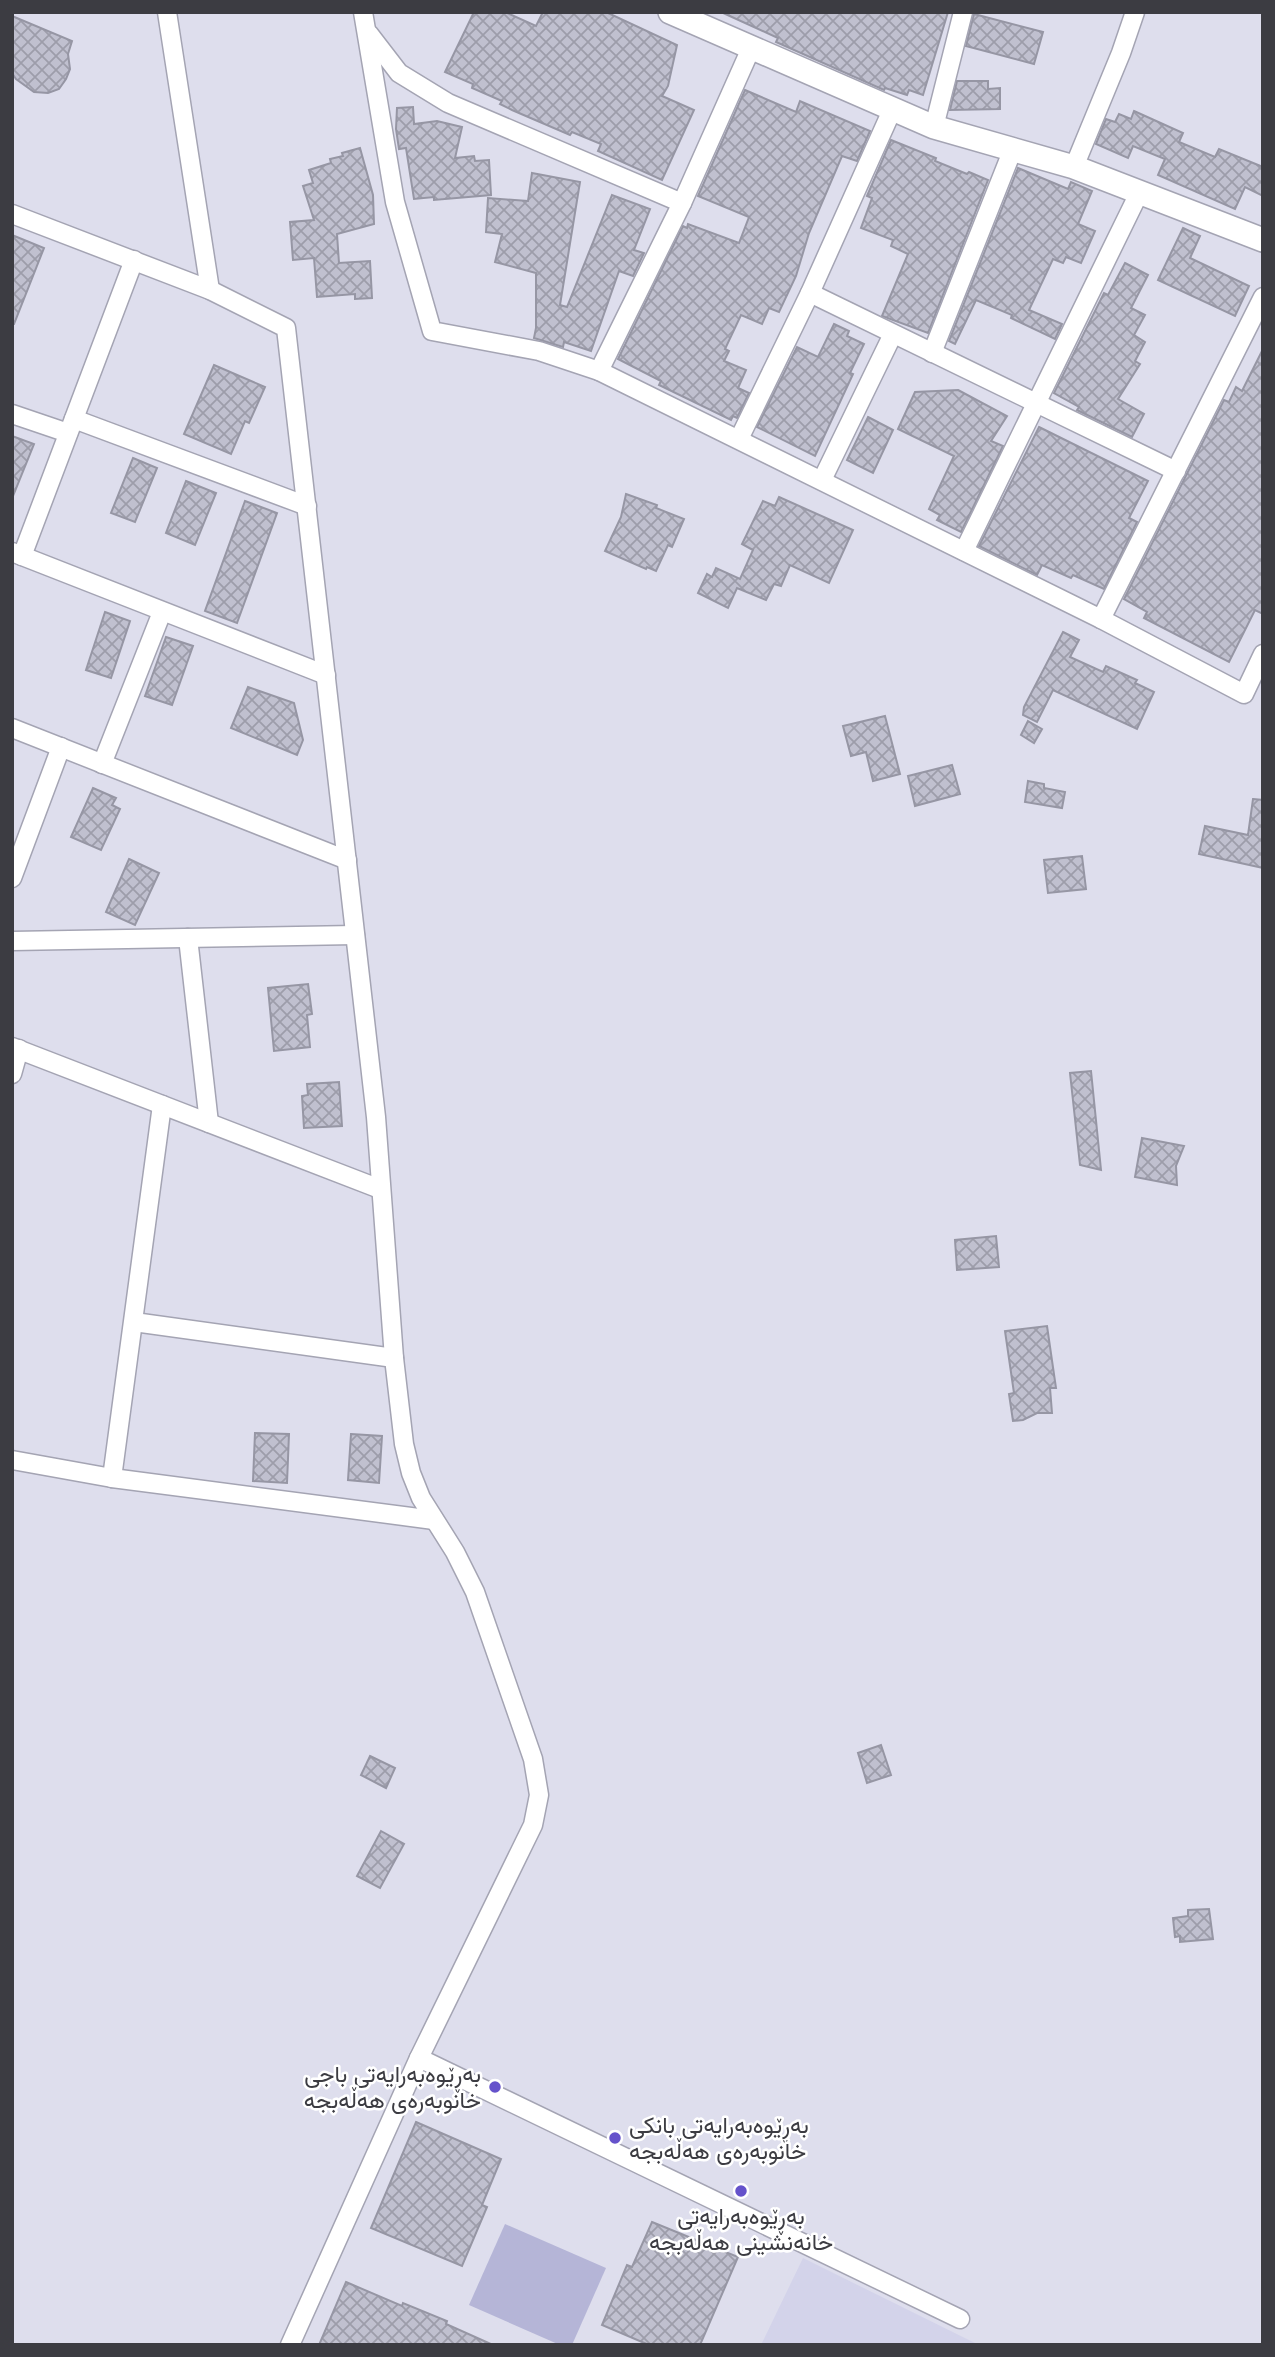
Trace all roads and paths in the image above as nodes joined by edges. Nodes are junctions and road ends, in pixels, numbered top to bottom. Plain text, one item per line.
1 (167, 12) edge
2 (363, 12) edge
3 (670, 12) edge
4 (963, 12) edge
5 (1135, 12) edge
6 (367, 32) junction
7 (752, 46) junction
8 (893, 108) junction
9 (934, 127) junction
10 (1013, 149) junction
11 (1074, 167) junction
12 (1140, 191) junction
13 (682, 203) junction
14 (12, 214) edge
15 (1263, 240) edge
16 (134, 260) junction
17 (209, 290) junction
18 (810, 293) junction
19 (1263, 297) edge
20 (893, 334) junction
21 (932, 353) junction
22 (599, 371) junction
23 (1036, 403) junction
24 (12, 414) edge
25 (71, 426) junction
26 (739, 439) junction
27 (1176, 471) junction
28 (822, 480) junction
29 (307, 506) junction
30 (964, 551) junction
31 (17, 554) edge
32 (162, 611) junction
33 (1101, 619) junction
34 (1263, 654) edge
35 (326, 676) junction
36 (12, 728) edge
37 (61, 747) junction
38 (102, 764) junction
39 (347, 860) junction
40 (12, 878) edge
41 (355, 935) junction
42 (188, 938) junction
43 (12, 941) edge
44 (15, 1048) edge
45 (12, 1073) edge
46 (162, 1105) junction
47 (209, 1123) junction
48 (380, 1189) junction
49 (134, 1322) junction
50 (394, 1359) junction
51 (12, 1460) edge
52 (113, 1478) junction
53 (434, 1520) junction
54 (419, 2058) junction
55 (960, 2319) dead end
56 (289, 2345) edge

1 - 17 street
2 - 6 street
3 - 7 street
4 - 9 street
5 - 11 street
6 - 13 street
6 - 22 street
7 - 8 street
7 - 13 street
8 - 9 street
8 - 18 street
9 - 10 street
10 - 11 street
10 - 21 street
11 - 12 street
12 - 15 street
12 - 23 street
13 - 22 street
14 - 16 street
16 - 17 street
16 - 25 street
17 - 29 street
18 - 20 street
18 - 26 street
19 - 27 street
20 - 21 street
20 - 28 street
21 - 23 street
22 - 26 street
23 - 27 street
23 - 30 street
24 - 25 street
25 - 29 street
25 - 31 street
26 - 28 street
27 - 33 street
28 - 30 street
29 - 35 street
30 - 33 street
31 - 32 street
32 - 35 street
32 - 38 street
33 - 34 street
35 - 39 street
36 - 37 street
37 - 38 street
37 - 40 street
38 - 39 street
39 - 41 street
41 - 42 street
41 - 48 street
42 - 43 street
42 - 47 street
44 - 45 street
44 - 46 street
46 - 47 street
46 - 49 street
47 - 48 street
48 - 50 street
49 - 50 street
49 - 52 street
50 - 53 street
51 - 52 street
52 - 53 street
53 - 54 street
54 - 55 street
54 - 56 street

